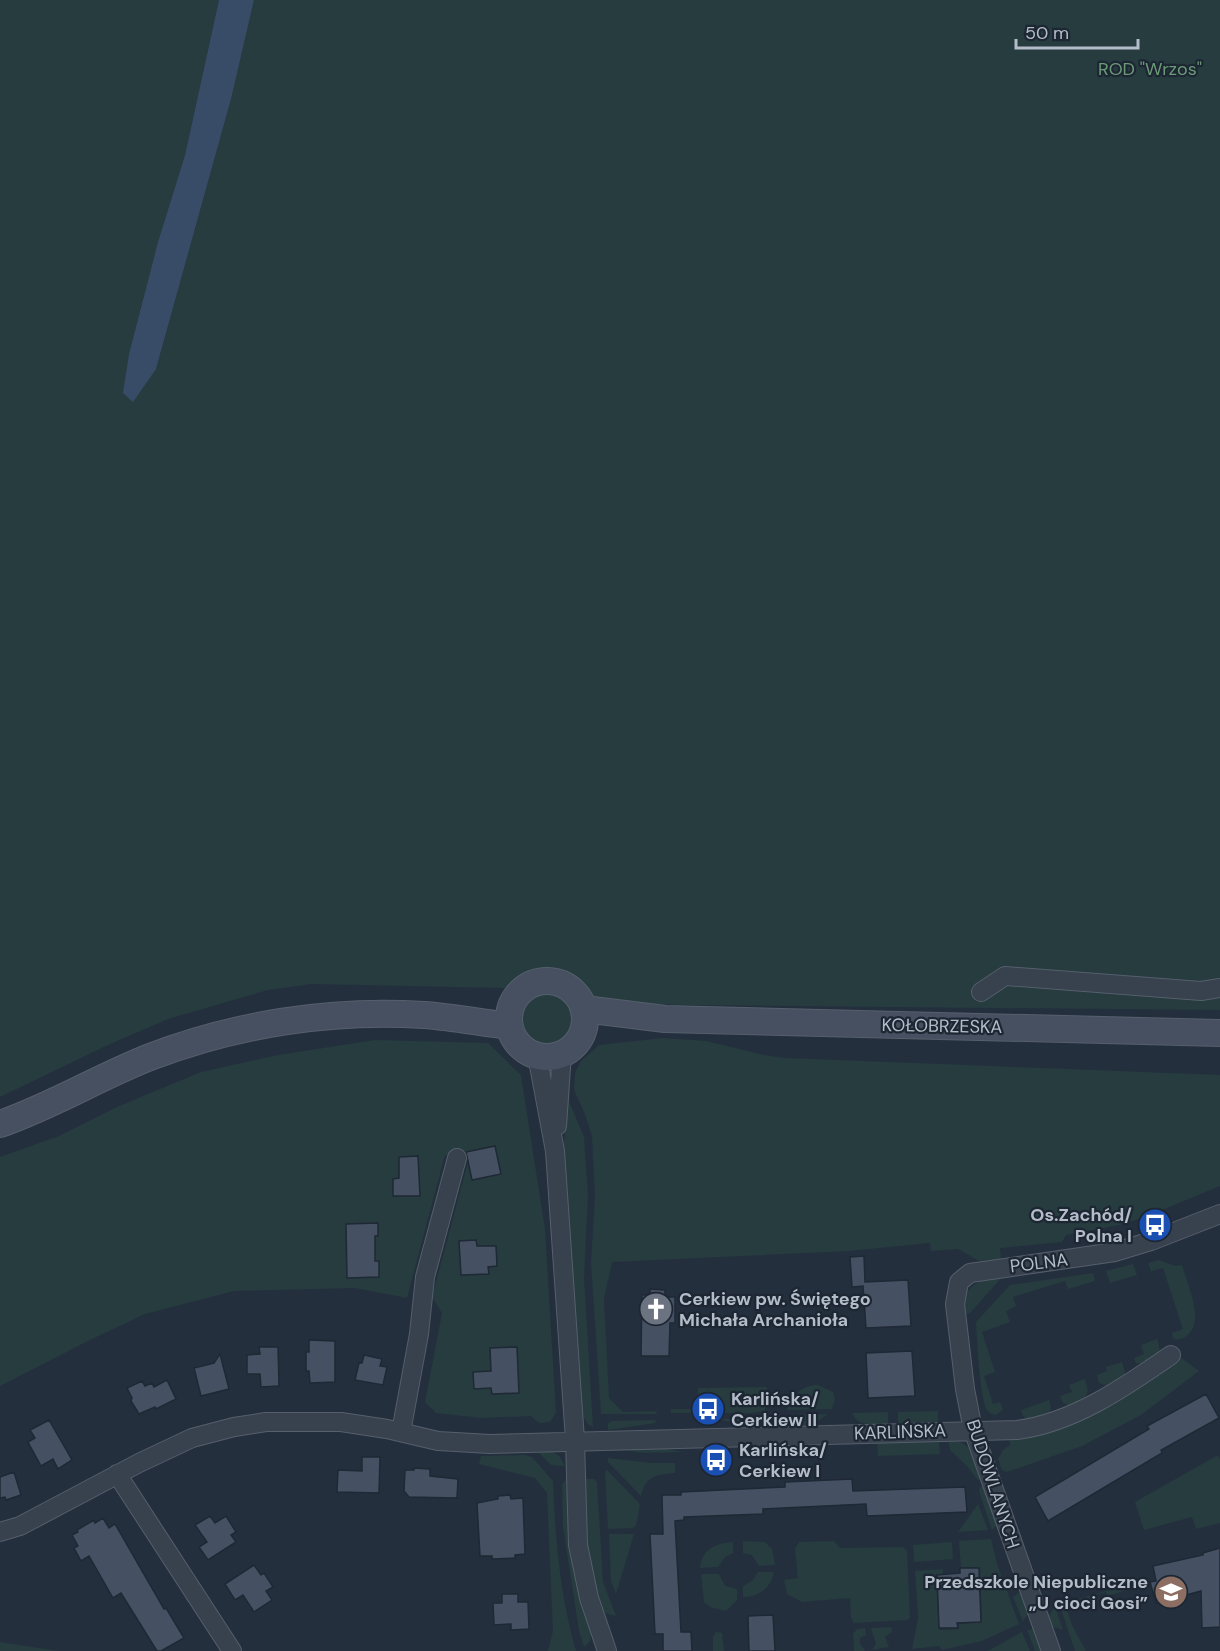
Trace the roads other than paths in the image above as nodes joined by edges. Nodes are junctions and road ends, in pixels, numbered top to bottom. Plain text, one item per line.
1 (1220, 988) edge
2 (981, 992) dead end
3 (511, 1015) junction
4 (584, 1020) junction
5 (1220, 1033) edge
6 (562, 1053) junction
7 (537, 1055) junction
8 (0, 1124) edge
9 (555, 1152) junction
10 (457, 1158) dead end
11 (1220, 1214) edge
12 (961, 1278) joint
13 (1171, 1355) dead end
14 (973, 1430) junction
15 (401, 1432) junction
16 (575, 1440) junction
17 (117, 1474) junction
18 (0, 1532) edge
19 (602, 1650) edge
20 (232, 1651) edge
21 (1051, 1651) edge

1 - 2 street
3 - 4 main road
3 - 7 main road
3 - 8 main road
4 - 5 main road, KOŁOBRZESKA
4 - 6 main road
6 - 7 main road
6 - 9 street
7 - 9 street
9 - 16 street
10 - 15 street
11 - 12 street, POLNA
12 - 14 street, BUDOWLANYCH
13 - 14 street, KARLIŃSKA
14 - 16 street, KARLIŃSKA
14 - 21 street, BUDOWLANYCH
15 - 16 street, KARLIŃSKA
15 - 17 street, KARLIŃSKA
16 - 19 street
17 - 18 street, KARLIŃSKA
17 - 20 street

